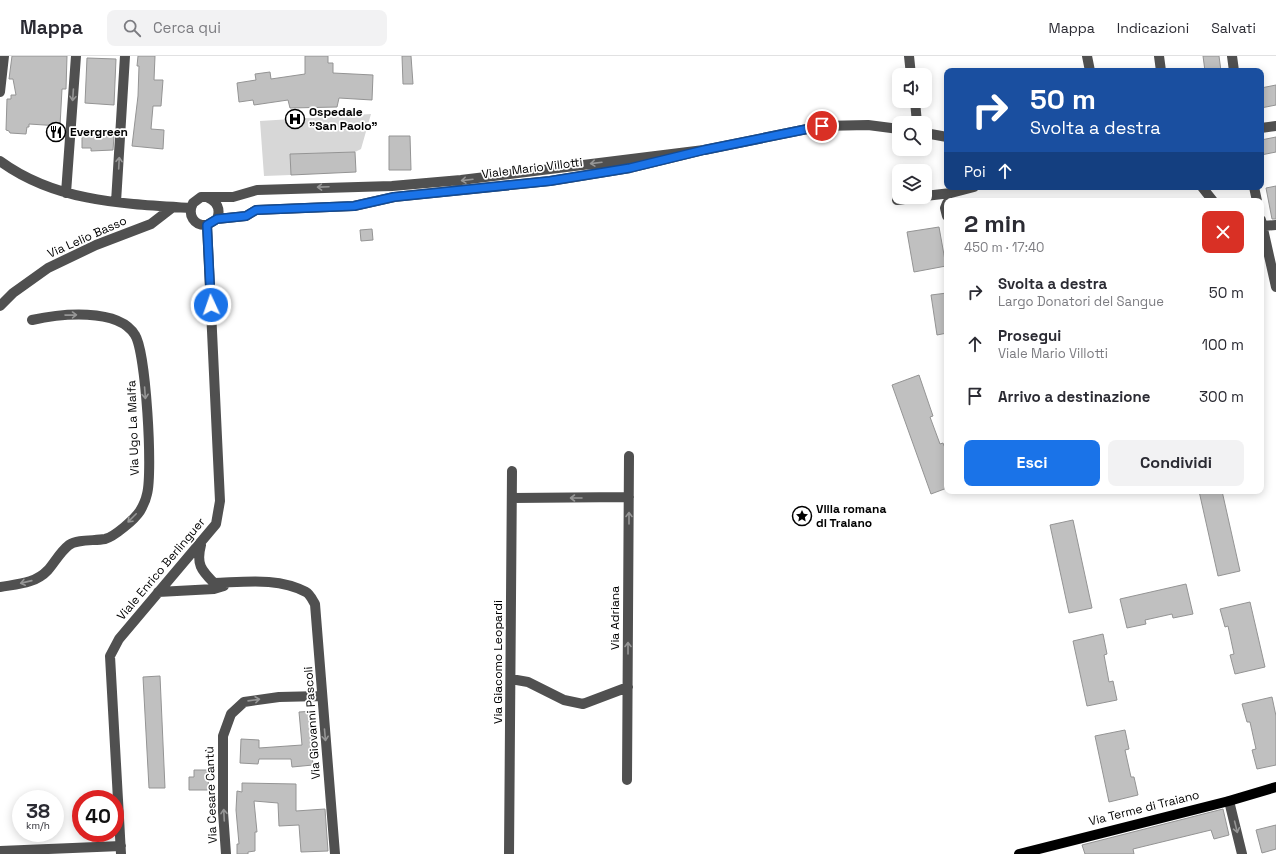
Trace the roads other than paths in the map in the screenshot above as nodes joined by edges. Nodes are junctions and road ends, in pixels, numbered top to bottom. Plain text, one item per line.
1 (4, 56) edge
2 (76, 56) edge
3 (125, 56) edge
4 (909, 56) edge
5 (1087, 56) edge
6 (1159, 56) edge
7 (1232, 56) edge
8 (910, 68) edge
9 (1089, 68) edge
10 (1161, 68) edge
11 (1234, 68) edge
12 (0, 92) edge
13 (1276, 126) edge
14 (892, 128) edge
15 (1264, 128) edge
16 (932, 134) edge
17 (944, 136) edge
18 (704, 150) junction
19 (0, 160) edge
20 (362, 187) junction
21 (968, 190) edge
22 (1204, 190) edge
23 (66, 193) junction
24 (207, 197) junction
25 (932, 197) edge
26 (944, 198) edge
27 (951, 198) edge
28 (1211, 198) edge
29 (116, 202) junction
30 (362, 204) junction
31 (173, 207) junction
32 (191, 208) junction
33 (217, 219) junction
34 (1264, 223) edge
35 (207, 225) junction
36 (1276, 225) edge
37 (1264, 242) edge
38 (1276, 287) edge
39 (0, 306) edge
40 (32, 320) dead end
41 (629, 456) dead end
42 (512, 471) dead end
43 (629, 497) junction
44 (512, 498) junction
45 (201, 544) junction
46 (234, 583) junction
47 (0, 586) edge
48 (158, 592) junction
49 (511, 680) junction
50 (628, 687) junction
51 (322, 696) junction
52 (627, 780) dead end
53 (1276, 787) edge
54 (1229, 801) junction
55 (0, 850) edge
56 (121, 850) edge
57 (226, 854) edge
58 (335, 854) edge
59 (509, 854) edge
60 (1019, 854) edge
61 (1242, 854) edge

1 - 12 street
2 -> 23 street
29 -> 3 street
4 - 8 street
5 - 9 street
6 - 10 street
7 - 11 street
13 - 15 street
14 - 18 street, Viale Mario Villotti
16 - 17 street
18 -> 20 street, Viale Mario Villotti
18 - 30 street, Viale Mario Villotti
19 - 23 street
20 -> 24 street, Viale Mario Villotti
20 - 30 street
21 - 27 street
22 - 28 street
23 - 29 street
24 - 32 street
24 - 33 street
25 - 26 street
29 - 31 street
30 - 33 street, Viale Mario Villotti
31 - 32 street
31 - 39 street, Via Lelio Basso
32 - 35 street
33 - 35 street
34 - 36 street
35 - 45 street, Viale Enrico Berlinguer
37 - 38 street
40 -> 47 street, Via Ugo La Malfa
41 - 43 street, Via Adriana
42 - 44 street, Via Giacomo Leopardi
43 -> 44 street
50 -> 43 street, Via Adriana
44 - 49 street, Via Giacomo Leopardi
45 - 46 street
45 - 48 street, Viale Enrico Berlinguer
46 - 48 street
46 - 51 street, Via Giovanni Pascoli
48 - 56 street, Viale Enrico Berlinguer
49 - 50 street
49 - 59 street, Via Giacomo Leopardi
50 - 52 street, Via Adriana
57 -> 51 street, Via Cesare Cantù
51 -> 58 street, Via Giovanni Pascoli
53 - 54 main road, Via Terme di Traiano
54 - 60 main road, Via Terme di Traiano
54 -> 61 street
55 - 56 street

